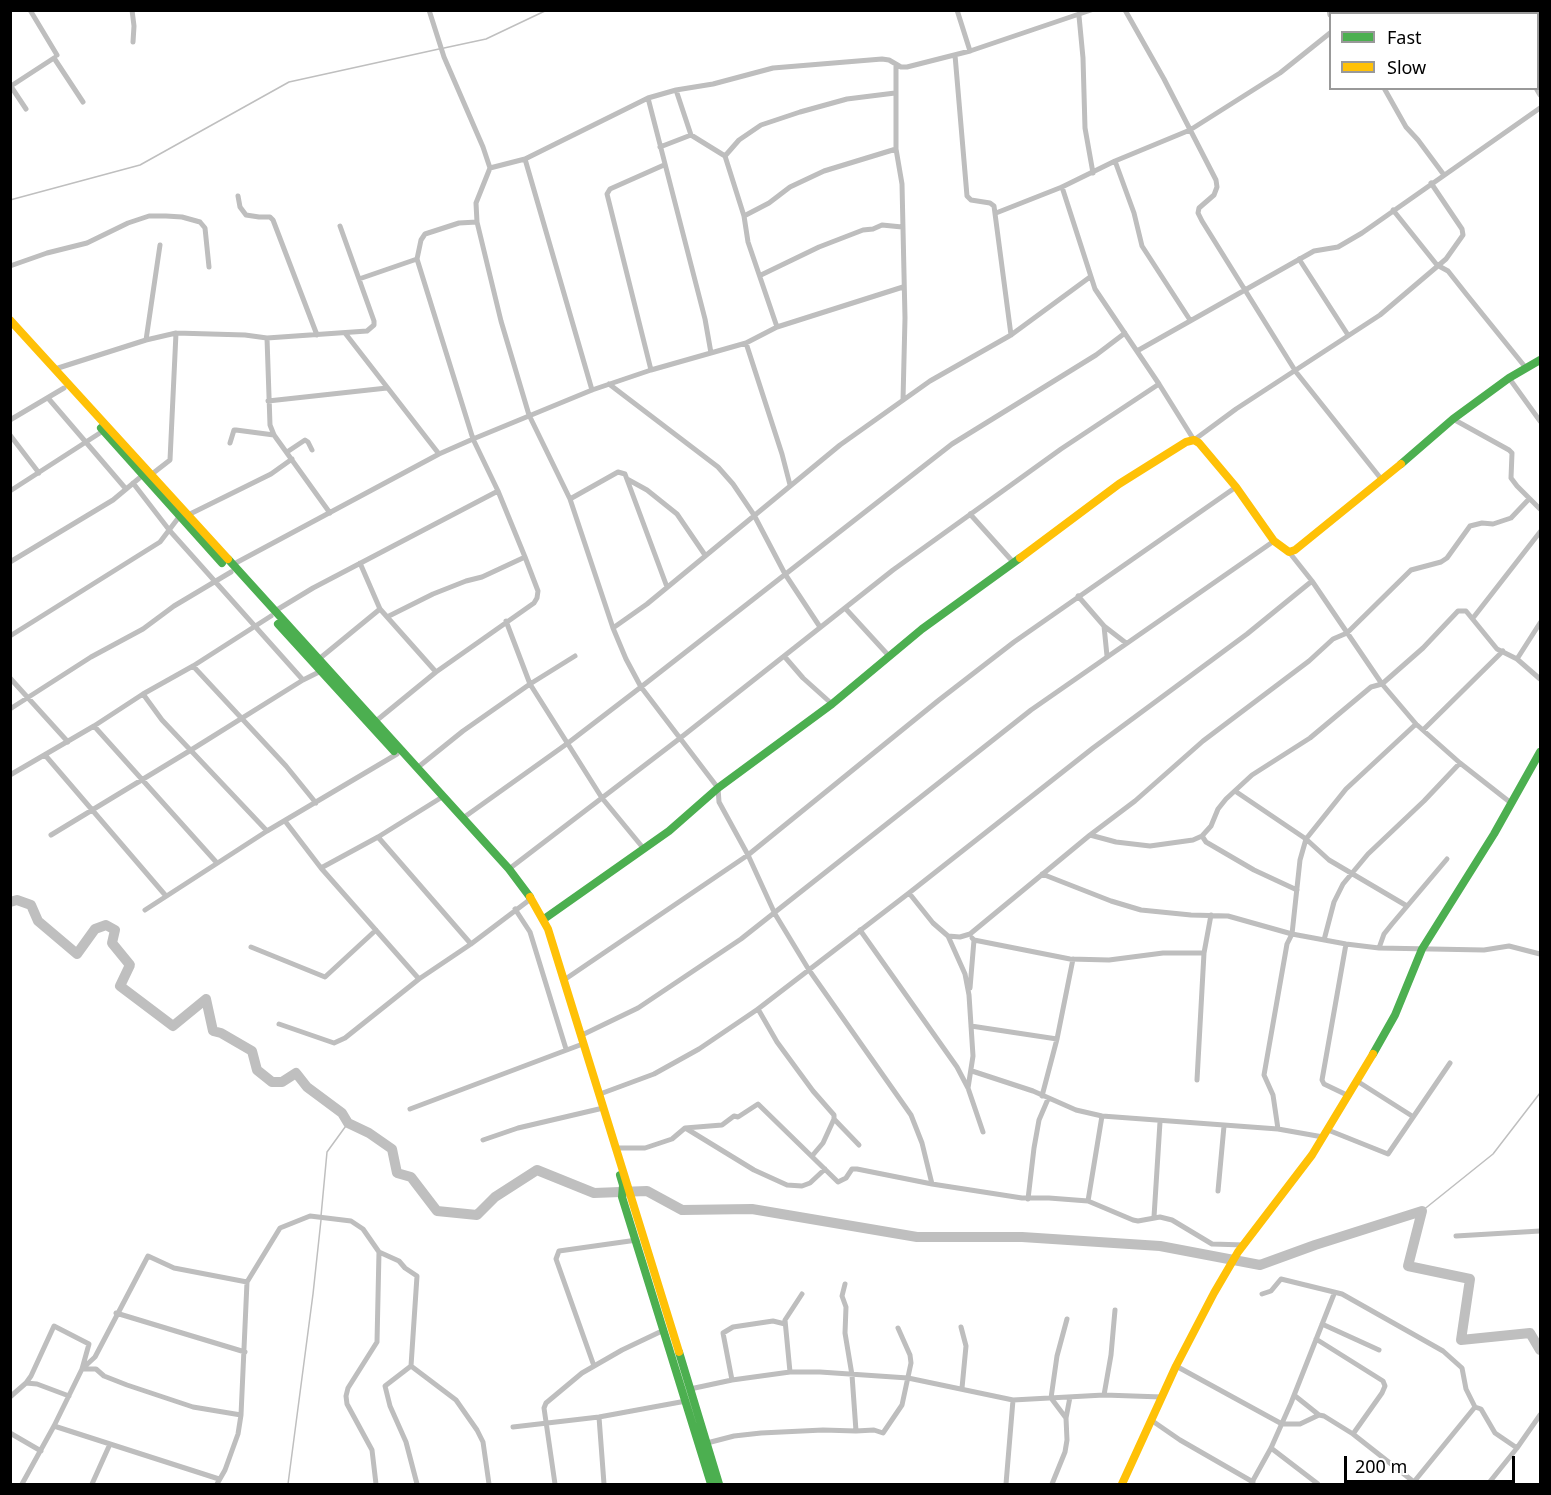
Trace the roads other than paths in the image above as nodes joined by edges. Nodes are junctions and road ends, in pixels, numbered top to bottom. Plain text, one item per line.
1 (30, 10) edge
2 (132, 10) edge
3 (429, 10) edge
4 (957, 10) edge
5 (1092, 10) edge
6 (1125, 10) edge
7 (1079, 16) junction
8 (1329, 34) edge
9 (133, 42) dead end
10 (970, 51) junction
11 (57, 55) dead end
12 (955, 55) junction
13 (896, 63) junction
14 (11, 85) edge
15 (676, 90) junction
16 (1385, 90) edge
17 (895, 93) junction
18 (648, 98) junction
19 (83, 102) dead end
20 (1540, 108) edge
21 (26, 109) dead end
22 (1190, 130) junction
23 (691, 135) junction
24 (660, 147) junction
25 (897, 149) junction
26 (725, 156) junction
27 (525, 159) junction
28 (1115, 161) junction
29 (664, 165) junction
30 (490, 168) junction
31 (1093, 173) junction
32 (1444, 175) junction
33 (1431, 183) junction
34 (1062, 187) junction
35 (238, 195) dead end
36 (1394, 210) junction
37 (996, 213) junction
38 (744, 216) junction
39 (477, 222) junction
40 (340, 226) dead end
41 (902, 226) junction
42 (160, 245) dead end
43 (417, 259) junction
44 (1299, 259) junction
45 (10, 266) edge
46 (1437, 266) junction
47 (208, 267) dead end
48 (760, 275) junction
49 (1089, 277) junction
50 (359, 279) junction
51 (903, 286) junction
52 (1245, 290) junction
53 (10, 320) edge
54 (1190, 320) junction
55 (777, 327) junction
56 (10, 329) edge
57 (176, 333) junction
58 (345, 333) junction
59 (1125, 333) junction
60 (317, 335) junction
61 (1011, 335) junction
62 (1348, 335) junction
63 (267, 338) junction
64 (146, 340) junction
65 (746, 343) junction
66 (1137, 351) junction
67 (711, 353) junction
68 (1540, 360) edge
69 (1526, 368) junction
70 (55, 369) junction
71 (651, 370) junction
72 (1296, 372) junction
73 (1509, 378) junction
74 (609, 384) junction
75 (1159, 384) junction
76 (64, 388) junction
77 (387, 388) junction
78 (592, 390) junction
79 (48, 398) junction
80 (903, 400) junction
81 (268, 401) junction
82 (529, 414) junction
83 (1453, 419) junction
84 (10, 420) edge
85 (1540, 422) edge
86 (103, 431) junction
87 (10, 435) edge
88 (274, 435) junction
89 (473, 439) junction
90 (1194, 440) junction
91 (87, 441) junction
92 (230, 443) dead end
93 (312, 450) dead end
94 (287, 452) junction
95 (440, 454) junction
96 (292, 459) junction
97 (39, 473) junction
98 (148, 474) junction
99 (627, 479) junction
100 (1382, 480) junction
101 (133, 483) junction
102 (790, 485) junction
103 (1236, 487) junction
104 (126, 489) junction
105 (10, 491) edge
106 (498, 491) junction
107 (570, 499) junction
108 (1529, 499) junction
109 (1540, 508) edge
110 (330, 513) junction
111 (970, 514) junction
112 (188, 515) junction
113 (754, 515) junction
114 (179, 517) junction
115 (170, 531) junction
116 (1540, 532) edge
117 (1274, 541) junction
118 (1289, 552) junction
119 (705, 555) junction
120 (525, 557) junction
121 (10, 562) edge
122 (1014, 563) junction
123 (360, 564) junction
124 (232, 568) junction
125 (785, 574) junction
126 (216, 580) junction
127 (1312, 581) junction
128 (667, 587) junction
129 (1078, 596) junction
130 (845, 608) junction
131 (380, 609) junction
132 (273, 614) junction
133 (389, 616) junction
134 (1473, 618) junction
135 (506, 621) junction
136 (1540, 623) edge
137 (255, 626) junction
138 (1104, 626) junction
139 (820, 627) junction
140 (613, 628) junction
141 (1347, 633) junction
142 (10, 636) edge
143 (1126, 643) junction
144 (1503, 651) junction
145 (575, 656) dead end
146 (784, 656) junction
147 (889, 656) junction
148 (1107, 656) junction
149 (319, 659) junction
150 (1517, 659) junction
151 (193, 666) junction
152 (321, 671) junction
153 (436, 672) junction
154 (10, 678) edge
155 (1540, 679) edge
156 (303, 680) junction
157 (530, 684) junction
158 (1382, 684) junction
159 (641, 687) junction
160 (143, 694) junction
161 (28, 697) junction
162 (349, 697) junction
163 (832, 704) junction
164 (10, 708) edge
165 (240, 719) junction
166 (376, 721) junction
167 (1416, 724) junction
168 (94, 726) junction
169 (1423, 730) junction
170 (679, 739) junction
171 (68, 742) junction
172 (568, 743) junction
173 (191, 750) junction
174 (1540, 752) edge
175 (397, 754) junction
176 (45, 755) junction
177 (1460, 763) junction
178 (417, 768) junction
179 (10, 776) edge
180 (141, 780) junction
181 (718, 788) junction
182 (1235, 791) junction
183 (602, 798) junction
184 (439, 800) junction
185 (316, 802) junction
186 (1511, 803) junction
187 (93, 809) junction
188 (463, 818) junction
189 (285, 821) junction
190 (267, 831) junction
191 (51, 835) dead end
192 (1090, 835) junction
193 (1202, 836) junction
194 (378, 837) junction
195 (1306, 839) junction
196 (644, 849) junction
197 (748, 855) junction
198 (1447, 859) dead end
199 (217, 863) junction
200 (321, 868) junction
201 (509, 869) junction
202 (1042, 874) junction
203 (1352, 874) junction
204 (1297, 890) junction
205 (909, 893) junction
206 (166, 896) junction
207 (528, 901) junction
208 (1407, 906) junction
209 (515, 909) junction
210 (145, 910) dead end
211 (775, 914) junction
212 (1211, 915) junction
213 (543, 919) junction
214 (376, 930) junction
215 (860, 930) junction
216 (970, 934) junction
217 (1292, 934) junction
218 (948, 936) junction
219 (974, 940) junction
220 (1324, 940) junction
221 (471, 944) junction
222 (1346, 944) junction
223 (251, 947) dead end
224 (1378, 948) junction
225 (1422, 949) junction
226 (1204, 953) junction
227 (1540, 954) edge
228 (1072, 959) junction
229 (809, 970) junction
230 (419, 979) junction
231 (564, 981) junction
232 (969, 996) junction
233 (758, 1008) junction
234 (279, 1024) dead end
235 (971, 1026) junction
236 (582, 1035) junction
237 (1057, 1039) junction
238 (580, 1045) junction
239 (566, 1049) junction
240 (1450, 1063) dead end
241 (972, 1071) junction
242 (1197, 1080) dead end
243 (1357, 1081) junction
244 (968, 1088) junction
245 (600, 1094) junction
246 (1349, 1096) junction
247 (1045, 1097) junction
248 (410, 1109) dead end
249 (600, 1109) junction
250 (1102, 1116) junction
251 (1412, 1116) junction
252 (834, 1119) junction
253 (1161, 1122) junction
254 (1224, 1126) junction
255 (685, 1128) junction
256 (1278, 1129) junction
257 (983, 1132) dead end
258 (1325, 1133) junction
259 (483, 1140) dead end
260 (860, 1145) dead end
261 (617, 1148) junction
262 (812, 1156) junction
263 (825, 1168) junction
264 (932, 1184) junction
265 (1218, 1191) dead end
266 (1028, 1199) junction
267 (1088, 1202) junction
268 (1154, 1217) junction
269 (1540, 1231) edge
270 (1456, 1236) dead end
271 (637, 1240) junction
272 (1245, 1245) junction
273 (379, 1252) junction
274 (247, 1282) junction
275 (845, 1284) dead end
276 (802, 1294) dead end
277 (1262, 1294) dead end
278 (1334, 1294) junction
279 (1115, 1310) dead end
280 (116, 1313) junction
281 (1067, 1319) dead end
282 (785, 1324) junction
283 (1322, 1324) junction
284 (961, 1327) dead end
285 (898, 1328) dead end
286 (664, 1330) junction
287 (1316, 1339) junction
288 (1379, 1350) dead end
289 (245, 1352) junction
290 (411, 1366) junction
291 (594, 1366) junction
292 (1176, 1366) junction
293 (82, 1369) junction
294 (790, 1372) junction
295 (852, 1375) junction
296 (908, 1378) junction
297 (732, 1380) junction
298 (26, 1383) junction
299 (962, 1388) junction
300 (690, 1389) junction
301 (1104, 1395) junction
302 (1294, 1395) junction
303 (69, 1396) junction
304 (10, 1397) edge
305 (1070, 1397) junction
306 (1162, 1397) junction
307 (1051, 1398) junction
308 (1012, 1400) junction
309 (686, 1401) junction
310 (1475, 1407) junction
311 (241, 1415) junction
312 (1319, 1415) junction
313 (1540, 1415) edge
314 (599, 1417) junction
315 (1066, 1418) junction
316 (1151, 1420) junction
317 (546, 1423) junction
318 (1282, 1424) junction
319 (54, 1426) junction
320 (513, 1427) dead end
321 (856, 1431) junction
322 (10, 1433) edge
323 (1353, 1434) junction
324 (706, 1443) junction
325 (110, 1444) junction
326 (1271, 1448) junction
327 (1517, 1448) junction
328 (41, 1451) junction
329 (218, 1482) edge
330 (1252, 1483) edge
331 (1413, 1483) edge
332 (22, 1485) edge
333 (92, 1485) edge
334 (376, 1485) edge
335 (417, 1485) edge
336 (489, 1485) edge
337 (555, 1485) edge
338 (604, 1485) edge
339 (711, 1485) edge
340 (719, 1485) edge
341 (1006, 1485) edge
342 (1052, 1485) edge
343 (1122, 1485) edge
344 (1318, 1485) edge
345 (1488, 1485) edge

1 - 11 street
2 - 9 street
3 - 30 street
4 - 10 street
5 - 7 street
6 - 22 street
7 - 10 street
7 - 31 street
8 - 22 street
10 - 12 street
12 - 13 street
12 - 37 street
13 - 15 street
13 - 17 street
14 - 19 street
14 - 21 street
15 - 18 street
15 - 23 street
16 - 32 street
17 - 25 street
17 - 26 street
18 - 24 street
18 - 27 street
20 - 32 street
22 - 28 street
22 - 52 street
23 - 24 street
23 - 26 street
24 - 29 street
25 - 38 street
25 - 41 street
26 - 38 street
27 - 30 street
27 - 78 street
28 - 31 street
28 - 54 street
29 - 67 street
29 - 71 street
30 - 39 street
31 - 34 street
32 - 33 street
33 - 36 street
33 - 46 street
34 - 37 street
34 - 49 street
35 - 60 street
36 - 44 street
36 - 46 street
37 - 61 street
38 - 48 street
39 - 43 street
39 - 82 street
40 - 50 street
41 - 48 street
41 - 51 street
42 - 64 street
43 - 50 street
43 - 89 street
44 - 52 street
44 - 62 street
45 - 47 street
46 - 62 street
46 - 69 street
48 - 55 street
49 - 59 street
49 - 61 street
50 - 58 street
51 - 55 street
51 - 80 street
52 - 54 street
52 - 72 street
53 - 70 main road
54 - 66 street
55 - 65 street
56 - 76 main road
57 - 63 street
57 - 64 street
57 - 98 street
58 - 60 street
58 - 77 street
59 - 66 street
59 - 125 street
60 - 63 street
61 - 80 street
62 - 72 street
63 - 81 street
64 - 70 street
65 - 67 street
65 - 102 street
66 - 75 street
67 - 71 street
68 - 69 main road
69 - 73 main road
70 - 98 main road
71 - 74 street
72 - 90 street
72 - 100 street
73 - 83 main road
73 - 85 street
74 - 78 street
74 - 113 street
75 - 90 street
75 - 111 street
76 - 79 street
76 - 86 main road
77 - 81 street
77 - 95 street
78 - 82 street
79 - 84 street
79 - 91 street
80 - 102 street
81 - 88 street
82 - 89 street
82 - 107 street
83 - 100 main road
83 - 108 street
86 - 91 street
86 - 98 main road
87 - 97 street
88 - 92 street
88 - 94 street
89 - 95 street
89 - 106 street
90 - 103 main road
90 - 122 main road
91 - 97 street
91 - 104 street
93 - 94 street
94 - 96 street
95 - 110 street
96 - 110 street
96 - 112 street
97 - 105 street
98 - 101 street
98 - 112 main road
98 - 114 main road
99 - 107 street
99 - 119 street
99 - 128 street
100 - 118 main road
101 - 104 street
101 - 115 street
102 - 113 street
103 - 117 main road
103 - 129 street
104 - 121 street
106 - 120 street
106 - 123 street
107 - 140 street
108 - 109 street
108 - 141 street
110 - 124 street
111 - 122 street
111 - 130 street
112 - 124 main road
113 - 119 street
113 - 125 street
114 - 115 street
114 - 124 main road
115 - 126 street
115 - 142 street
116 - 134 street
117 - 118 main road
117 - 143 street
118 - 127 street
119 - 128 street
120 - 133 street
120 - 135 street
122 - 147 main road
123 - 131 street
123 - 132 street
124 - 126 street
124 - 132 main road
125 - 139 street
125 - 159 street
126 - 137 street
126 - 161 street
127 - 141 street
127 - 205 street
128 - 140 street
129 - 138 street
129 - 197 street
130 - 139 street
130 - 147 street
131 - 133 street
131 - 149 street
132 - 137 street
132 - 149 main road
132 - 152 main road
133 - 153 street
134 - 144 street
134 - 158 street
135 - 153 street
135 - 157 street
136 - 150 street
137 - 151 street
137 - 156 street
138 - 143 street
138 - 148 street
139 - 146 street
140 - 159 street
141 - 158 street
141 - 192 street
143 - 148 street
144 - 150 street
144 - 169 street
145 - 157 street
146 - 163 street
146 - 170 street
147 - 163 main road
148 - 211 street
149 - 162 main road
150 - 155 street
151 - 160 street
151 - 165 street
152 - 156 street
152 - 162 main road
153 - 166 street
154 - 161 street
156 - 165 street
157 - 172 street
157 - 178 street
158 - 167 street
158 - 182 street
159 - 170 street
159 - 172 street
160 - 168 street
160 - 173 street
161 - 164 street
161 - 171 street
162 - 166 main road
162 - 175 main road
163 - 181 main road
165 - 173 street
165 - 185 street
166 - 178 main road
167 - 169 street
167 - 195 street
168 - 171 street
168 - 180 street
169 - 177 street
170 - 181 street
170 - 183 street
171 - 176 street
172 - 183 street
172 - 188 street
173 - 180 street
173 - 190 street
174 - 186 main road
175 - 184 main road
175 - 185 street
176 - 179 street
176 - 187 street
177 - 186 street
177 - 203 street
178 - 188 main road
180 - 187 street
180 - 199 street
181 - 196 main road
181 - 197 street
182 - 193 street
182 - 195 street
183 - 196 street
183 - 201 street
184 - 194 street
184 - 207 main road
185 - 189 street
186 - 225 main road
187 - 191 street
187 - 206 street
188 - 201 main road
189 - 190 street
189 - 200 street
190 - 199 street
192 - 193 street
192 - 202 street
193 - 204 street
194 - 200 street
194 - 221 street
195 - 203 street
195 - 204 street
196 - 213 main road
197 - 211 street
197 - 231 street
198 - 208 street
199 - 206 street
200 - 214 street
201 - 213 main road
202 - 212 street
202 - 216 street
203 - 208 street
203 - 220 street
204 - 217 street
205 - 215 street
205 - 218 street
206 - 210 street
207 - 209 street
207 - 238 main road
208 - 224 street
209 - 221 street
209 - 239 street
211 - 229 street
211 - 236 street
212 - 217 street
212 - 226 street
213 - 231 main road
214 - 223 street
214 - 230 street
215 - 229 street
215 - 244 street
216 - 218 street
216 - 219 street
217 - 220 street
217 - 256 street
218 - 232 street
219 - 228 street
219 - 232 street
220 - 222 street
221 - 230 street
222 - 224 street
222 - 246 street
224 - 225 street
225 - 227 street
225 - 243 main road
226 - 228 street
226 - 242 street
228 - 237 street
229 - 233 street
229 - 264 street
230 - 234 street
231 - 236 main road
232 - 235 street
233 - 245 street
233 - 252 street
235 - 237 street
235 - 241 street
236 - 245 main road
237 - 247 street
238 - 239 street
238 - 249 main road
239 - 248 street
240 - 251 street
241 - 244 street
241 - 247 street
243 - 246 main road
243 - 251 street
244 - 257 street
245 - 261 main road
246 - 258 main road
247 - 250 street
247 - 266 street
249 - 259 street
249 - 271 main road
250 - 253 street
250 - 267 street
251 - 258 street
252 - 260 street
252 - 262 street
253 - 254 street
253 - 268 street
254 - 256 street
254 - 265 street
255 - 261 street
255 - 262 street
255 - 263 street
256 - 258 street
258 - 272 main road
261 - 300 main road
262 - 263 street
263 - 264 street
264 - 266 street
266 - 267 street
267 - 268 street
268 - 272 street
269 - 270 street
271 - 286 main road
271 - 291 street
272 - 292 main road
273 - 274 street
273 - 290 street
273 - 334 street
274 - 280 street
274 - 289 street
275 - 295 street
276 - 282 street
277 - 278 street
278 - 283 street
278 - 310 street
279 - 301 street
280 - 289 street
280 - 293 street
281 - 307 street
282 - 294 street
282 - 297 street
283 - 287 street
283 - 288 street
284 - 299 street
285 - 296 street
286 - 291 street
286 - 309 main road
287 - 302 street
287 - 323 street
289 - 311 street
290 - 335 street
290 - 336 street
291 - 317 street
292 - 306 main road
292 - 318 street
293 - 298 street
293 - 303 street
293 - 311 street
294 - 295 street
294 - 297 street
295 - 296 street
295 - 321 street
296 - 299 street
296 - 321 street
297 - 300 street
298 - 303 street
298 - 304 street
299 - 308 street
300 - 324 main road
301 - 305 street
301 - 306 street
302 - 312 street
302 - 318 street
303 - 319 street
305 - 307 street
305 - 315 street
306 - 316 main road
307 - 308 street
307 - 315 street
308 - 341 street
309 - 314 street
309 - 339 main road
310 - 327 street
310 - 331 street
311 - 329 street
312 - 318 street
312 - 323 street
313 - 327 street
314 - 317 street
314 - 338 street
315 - 342 street
316 - 330 street
316 - 343 main road
317 - 320 street
317 - 337 street
318 - 326 street
319 - 325 street
319 - 328 street
321 - 324 street
322 - 328 street
323 - 331 street
324 - 340 main road
325 - 329 street
325 - 333 street
326 - 330 street
326 - 344 street
327 - 345 street
328 - 332 street

